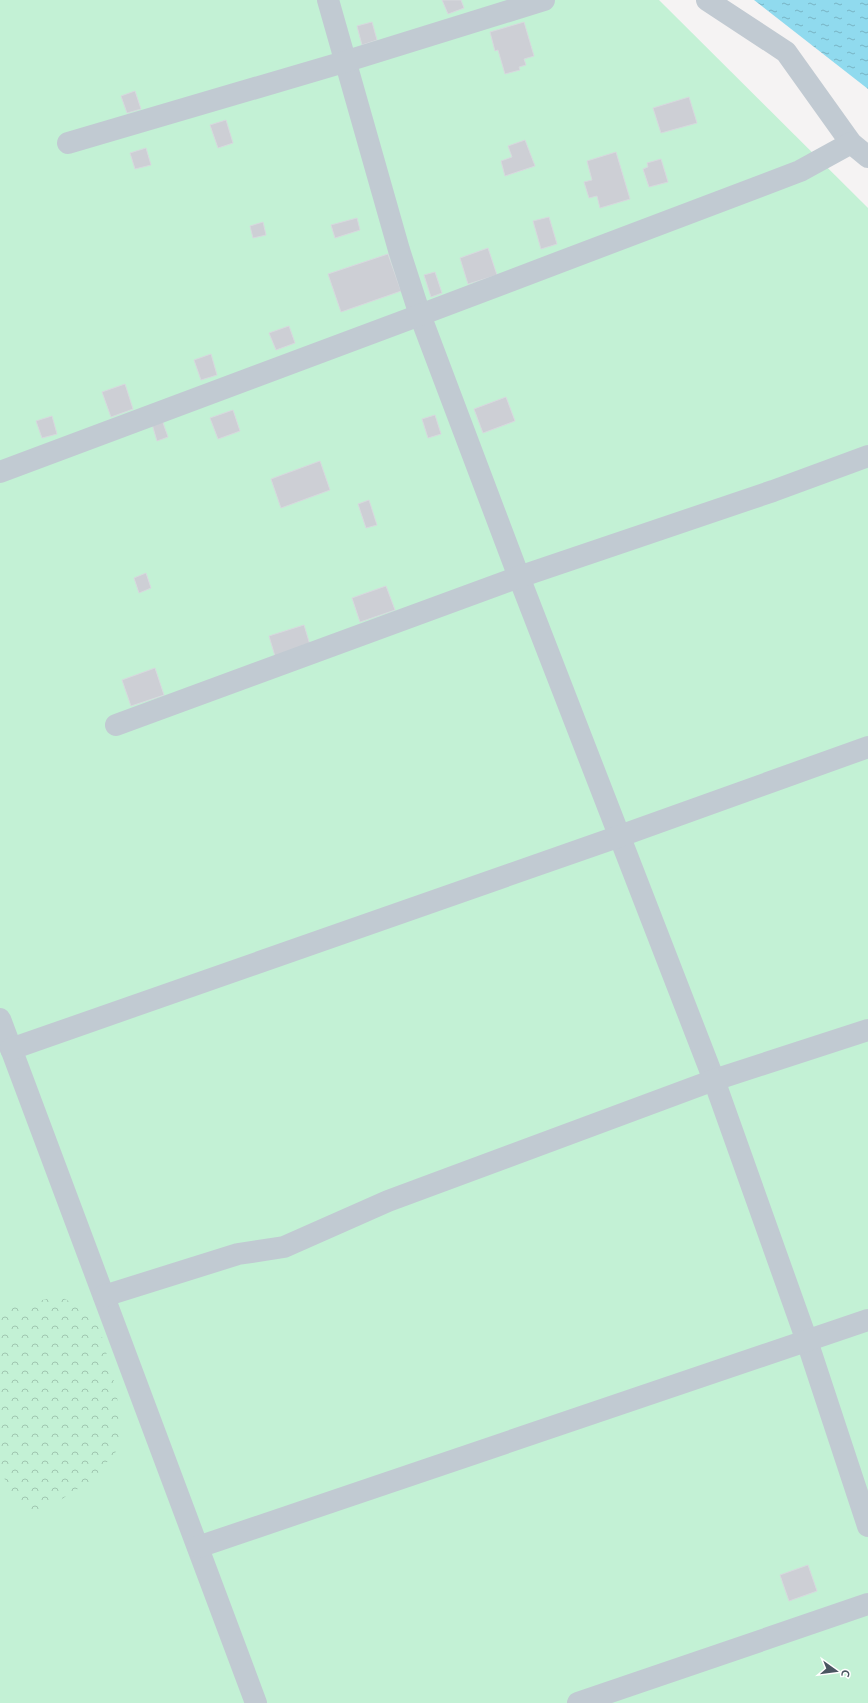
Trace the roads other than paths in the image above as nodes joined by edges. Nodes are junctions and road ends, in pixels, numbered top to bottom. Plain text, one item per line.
1 (328, 0) edge
2 (544, 0) edge
3 (708, 0) edge
4 (344, 62) junction
5 (68, 143) dead end
6 (851, 143) junction
7 (868, 157) edge
8 (420, 315) junction
9 (868, 456) edge
10 (0, 472) edge
11 (519, 577) junction
12 (116, 725) dead end
13 (868, 747) edge
14 (620, 836) junction
15 (0, 1019) edge
16 (868, 1030) edge
17 (11, 1049) junction
18 (714, 1080) junction
19 (104, 1296) junction
20 (868, 1320) edge
21 (807, 1341) junction
22 (868, 1526) edge
23 (198, 1547) junction
24 (868, 1604) edge
25 (256, 1703) edge
26 (578, 1703) edge

1 - 4 lane
2 - 4 lane
3 - 6 lane
4 - 5 lane
4 - 8 lane
6 - 7 lane
6 - 8 lane
8 - 10 lane
8 - 11 lane
9 - 11 lane
11 - 12 lane
11 - 14 lane
13 - 14 lane
14 - 17 lane
14 - 18 lane
15 - 17 lane
16 - 18 lane
17 - 19 lane
18 - 19 lane
18 - 21 lane
19 - 23 lane
20 - 21 lane
21 - 22 lane
21 - 23 lane
23 - 25 lane
24 - 26 lane

